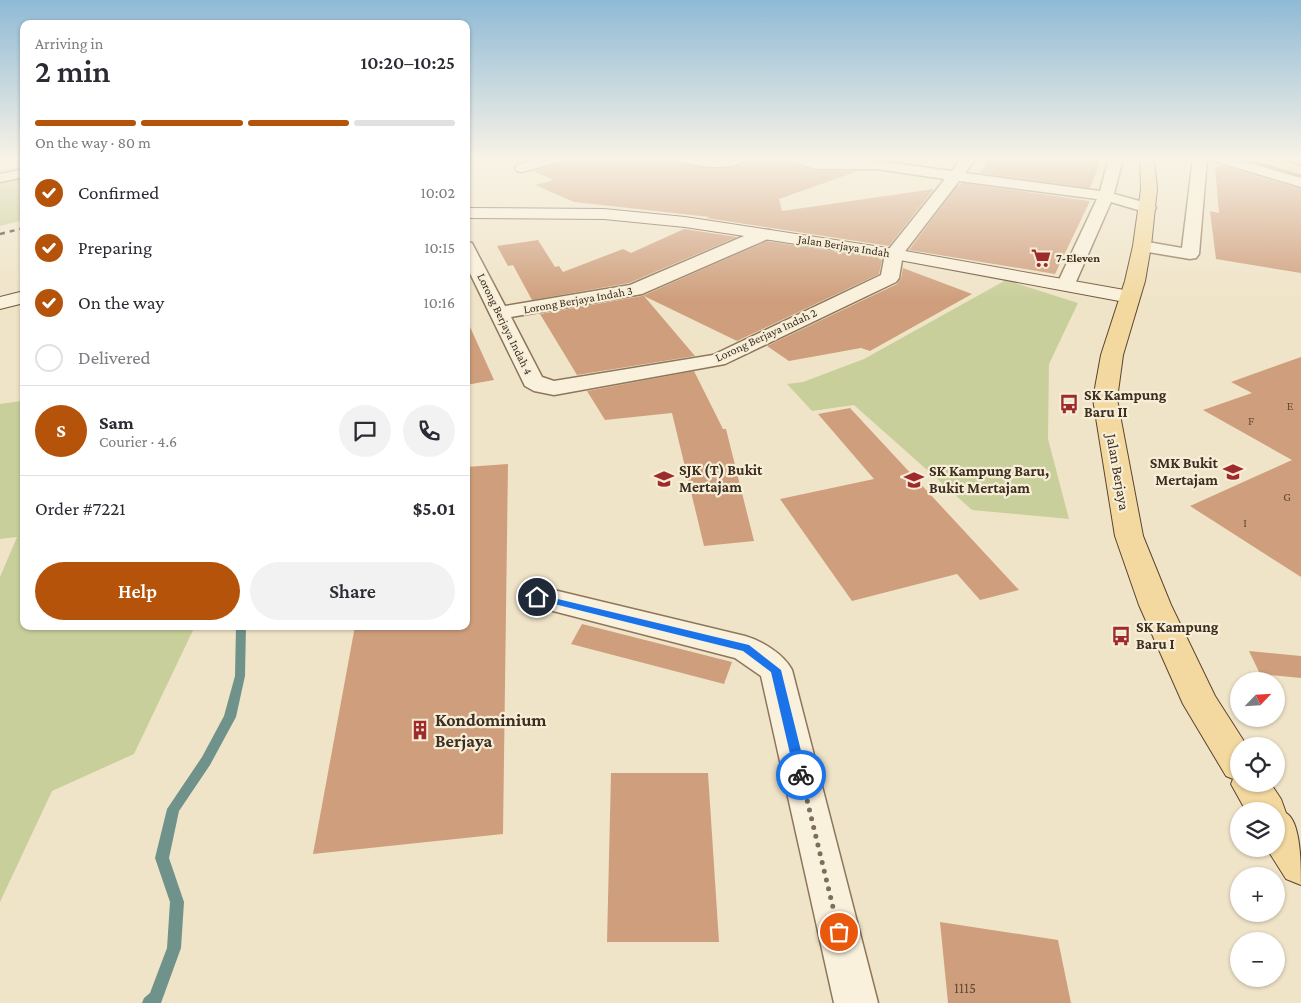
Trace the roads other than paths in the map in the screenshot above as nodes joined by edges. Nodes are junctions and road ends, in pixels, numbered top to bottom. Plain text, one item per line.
1 (933, 205) edge
2 (1102, 205) edge
3 (1150, 205) edge
4 (1195, 205) edge
5 (470, 213) edge
6 (764, 234) junction
7 (1142, 246) junction
8 (470, 254) edge
9 (894, 254) junction
10 (1066, 284) junction
11 (1130, 297) junction
12 (20, 298) edge
13 (0, 303) edge
14 (500, 313) junction
15 (554, 388) joint
16 (537, 597) dead end
17 (1230, 751) edge
18 (1255, 792) edge
19 (1286, 837) edge
20 (856, 1003) edge

1 - 9 street
2 - 10 street
3 - 7 main road, Jalan Berjaya
4 - 7 street
5 - 6 street, Jalan Berjaya Indah
6 - 9 street, Jalan Berjaya Indah
6 - 14 street, Lorong Berjaya Indah 3
7 - 11 main road, Jalan Berjaya
8 - 14 street, Lorong Berjaya Indah 4
9 - 10 street, Jalan Berjaya Indah
9 - 15 street, Lorong Berjaya Indah 2
10 - 11 street, Jalan Berjaya Indah
11 - 17 main road, Jalan Berjaya
12 - 13 street
14 - 15 street, Lorong Berjaya Indah 4
16 - 20 street
18 - 19 main road

